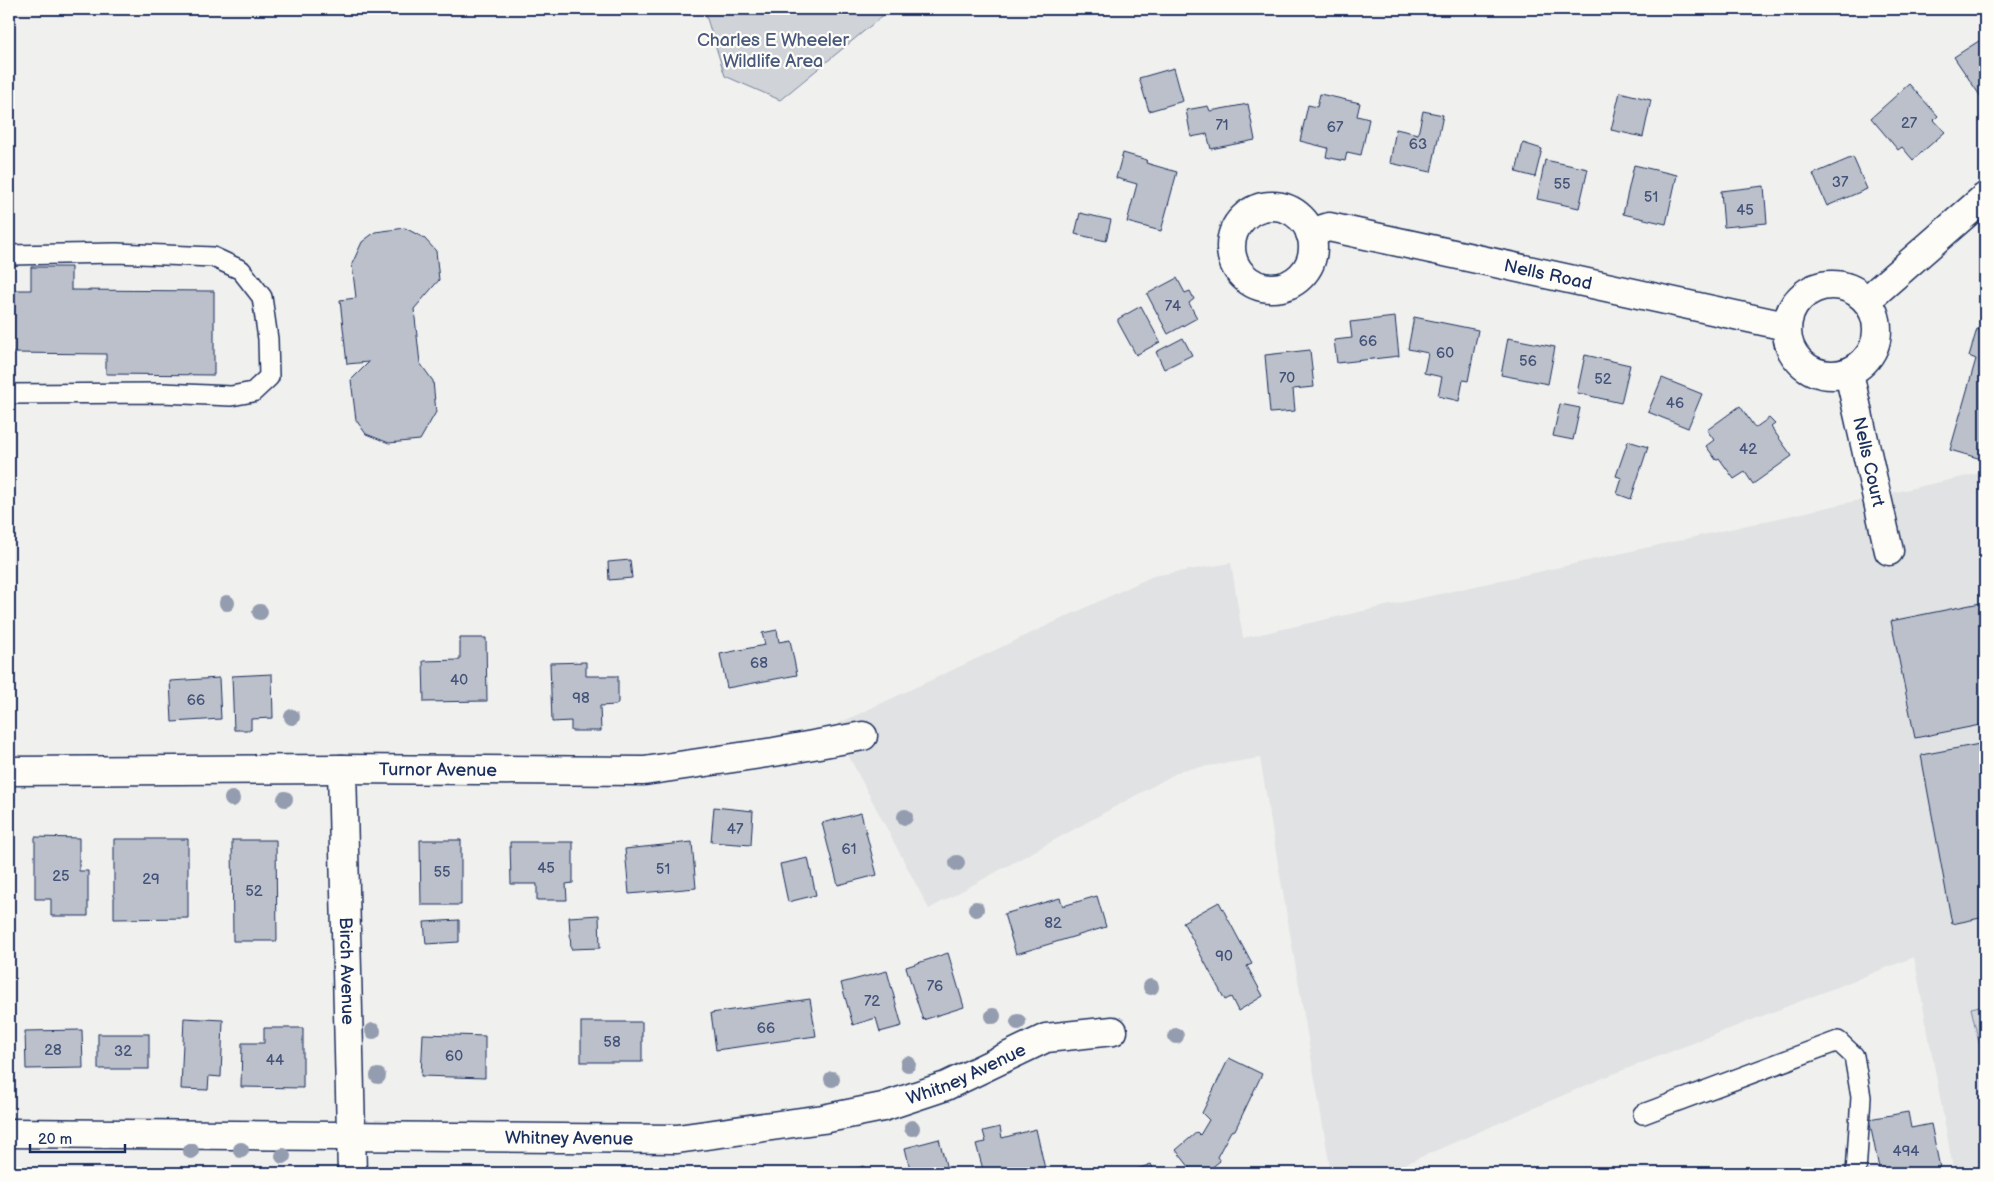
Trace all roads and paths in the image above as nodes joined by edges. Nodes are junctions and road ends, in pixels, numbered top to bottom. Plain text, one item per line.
1 (1985, 197) edge
2 (1310, 232) dead end
3 (9, 255) edge
4 (1867, 300) junction
5 (1786, 326) junction
6 (1849, 372) junction
7 (9, 394) edge
8 (1889, 551) dead end
9 (864, 736) dead end
10 (342, 769) junction
11 (9, 771) edge
12 (1113, 1030) dead end
13 (1643, 1114) dead end
14 (9, 1133) edge
15 (352, 1136) junction
16 (352, 1173) edge
17 (1856, 1173) edge

1 - 4 street
2 - 5 street, Nells Road
3 - 7 lane
4 - 5 street
4 - 6 street
5 - 6 street
6 - 8 street, Nells Court
9 - 10 street, Turnor Avenue
10 - 11 street, Turnor Avenue
10 - 15 street, Birch Avenue
12 - 15 street, Whitney Avenue
13 - 17 lane
14 - 15 street, Whitney Avenue
15 - 16 street, Birch Avenue

